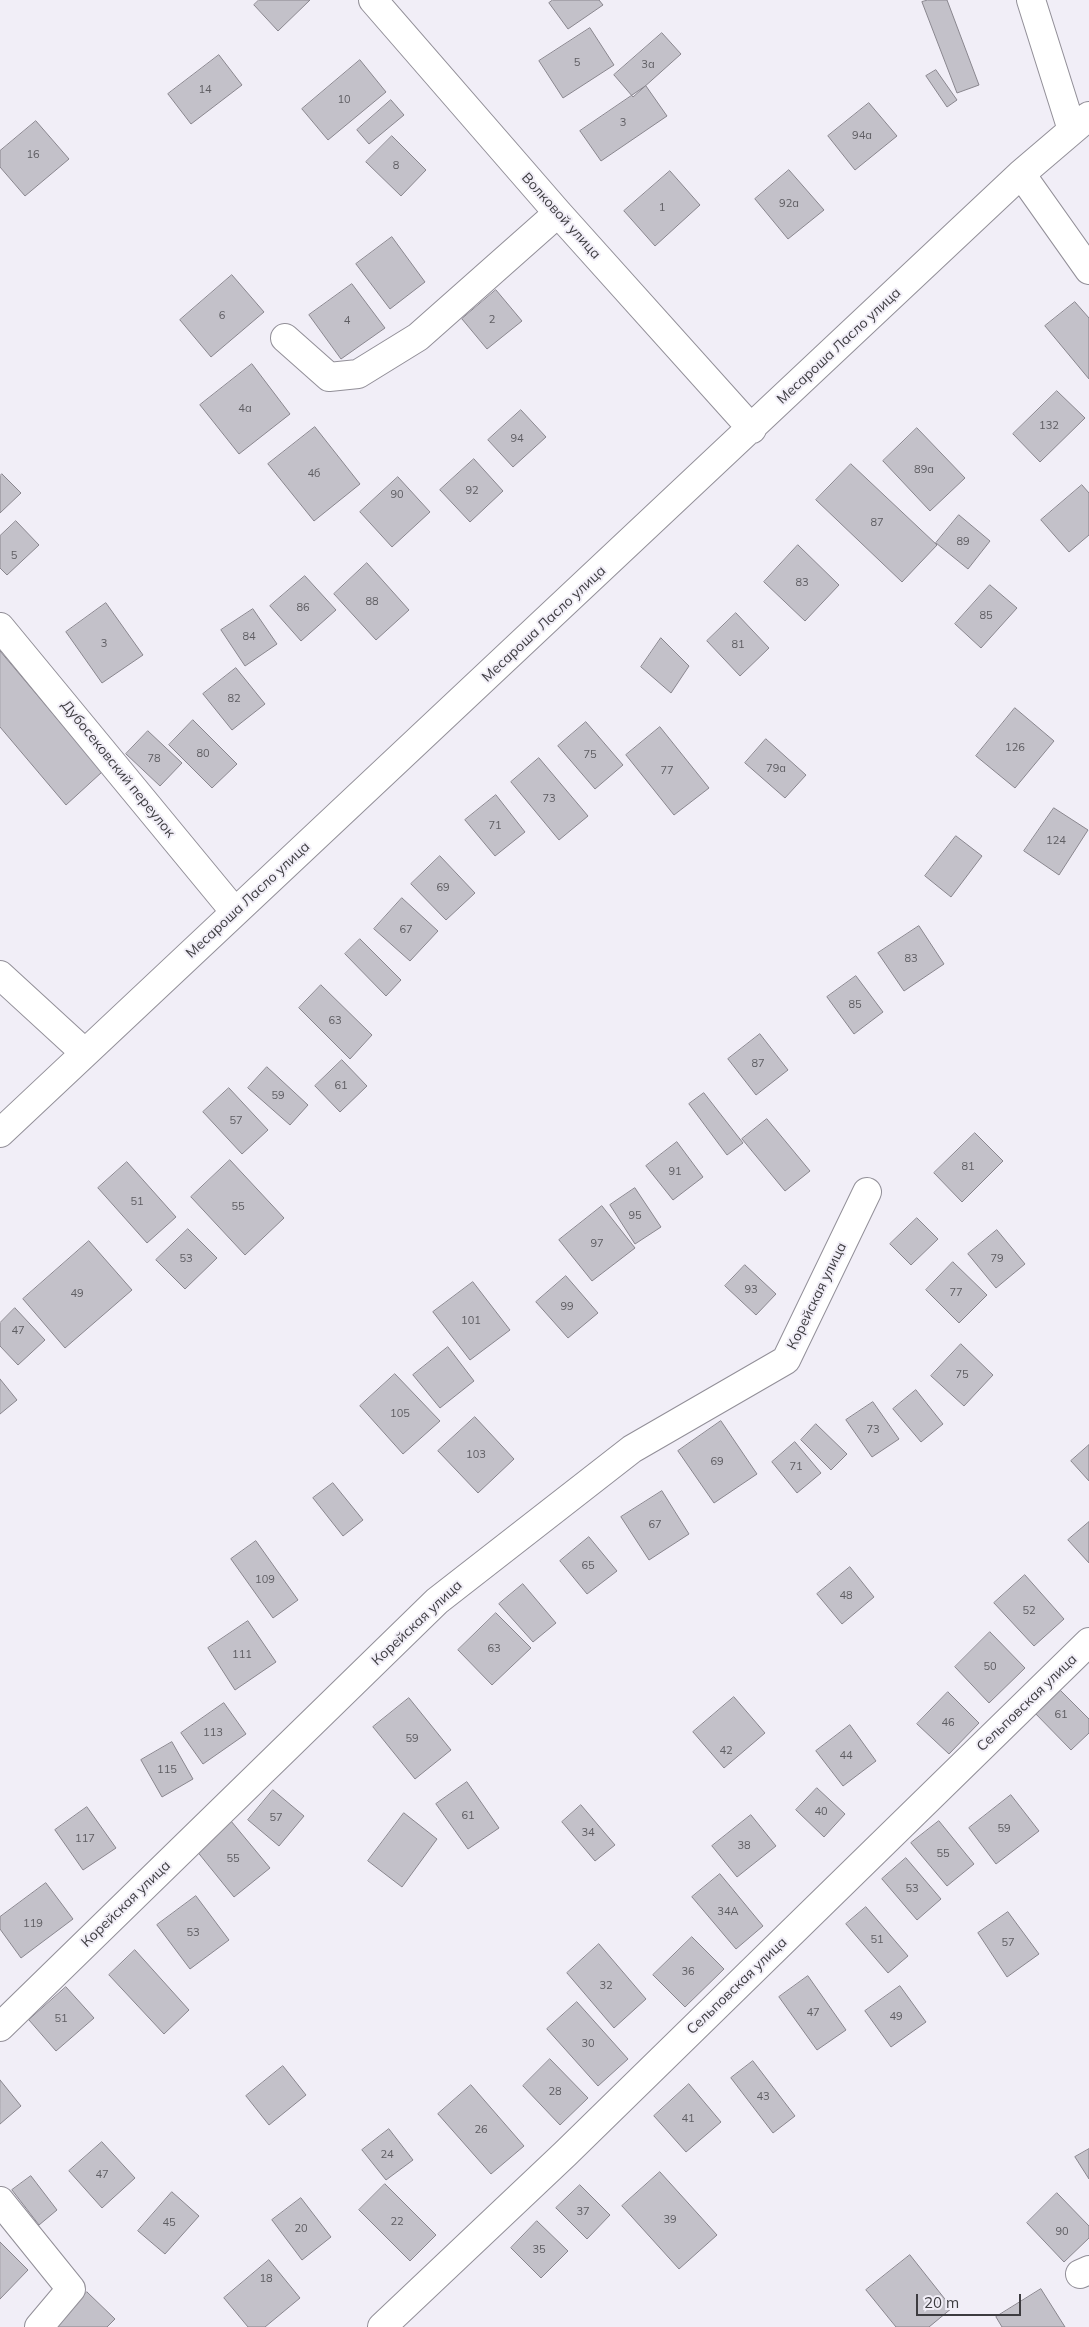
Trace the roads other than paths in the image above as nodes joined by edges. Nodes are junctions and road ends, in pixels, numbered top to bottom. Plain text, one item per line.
1 (373, 0) edge
2 (1031, 0) edge
3 (1081, 123) edge
4 (1021, 174) junction
5 (558, 213) junction
6 (1089, 270) edge
7 (285, 338) dead end
8 (752, 429) junction
9 (0, 627) edge
10 (235, 912) junction
11 (0, 974) edge
12 (85, 1053) junction
13 (0, 1133) edge
14 (867, 1192) dead end
15 (1089, 1642) edge
16 (0, 2027) edge
17 (0, 2201) edge
18 (39, 2327) edge
19 (382, 2327) edge

1 - 5 street, Волковой улица
2 - 3 street
3 - 4 street, Месароша Ласло улица
4 - 6 street
4 - 8 street, Месароша Ласло улица
5 - 7 street
5 - 8 street, Волковой улица
8 - 10 street, Месароша Ласло улица
9 - 10 street, Дубосековский переулок
10 - 12 street, Месароша Ласло улица
11 - 12 street
12 - 13 street, Месароша Ласло улица
14 - 16 street, Корейская улица
15 - 19 street, Сельповская улица
17 - 18 street

